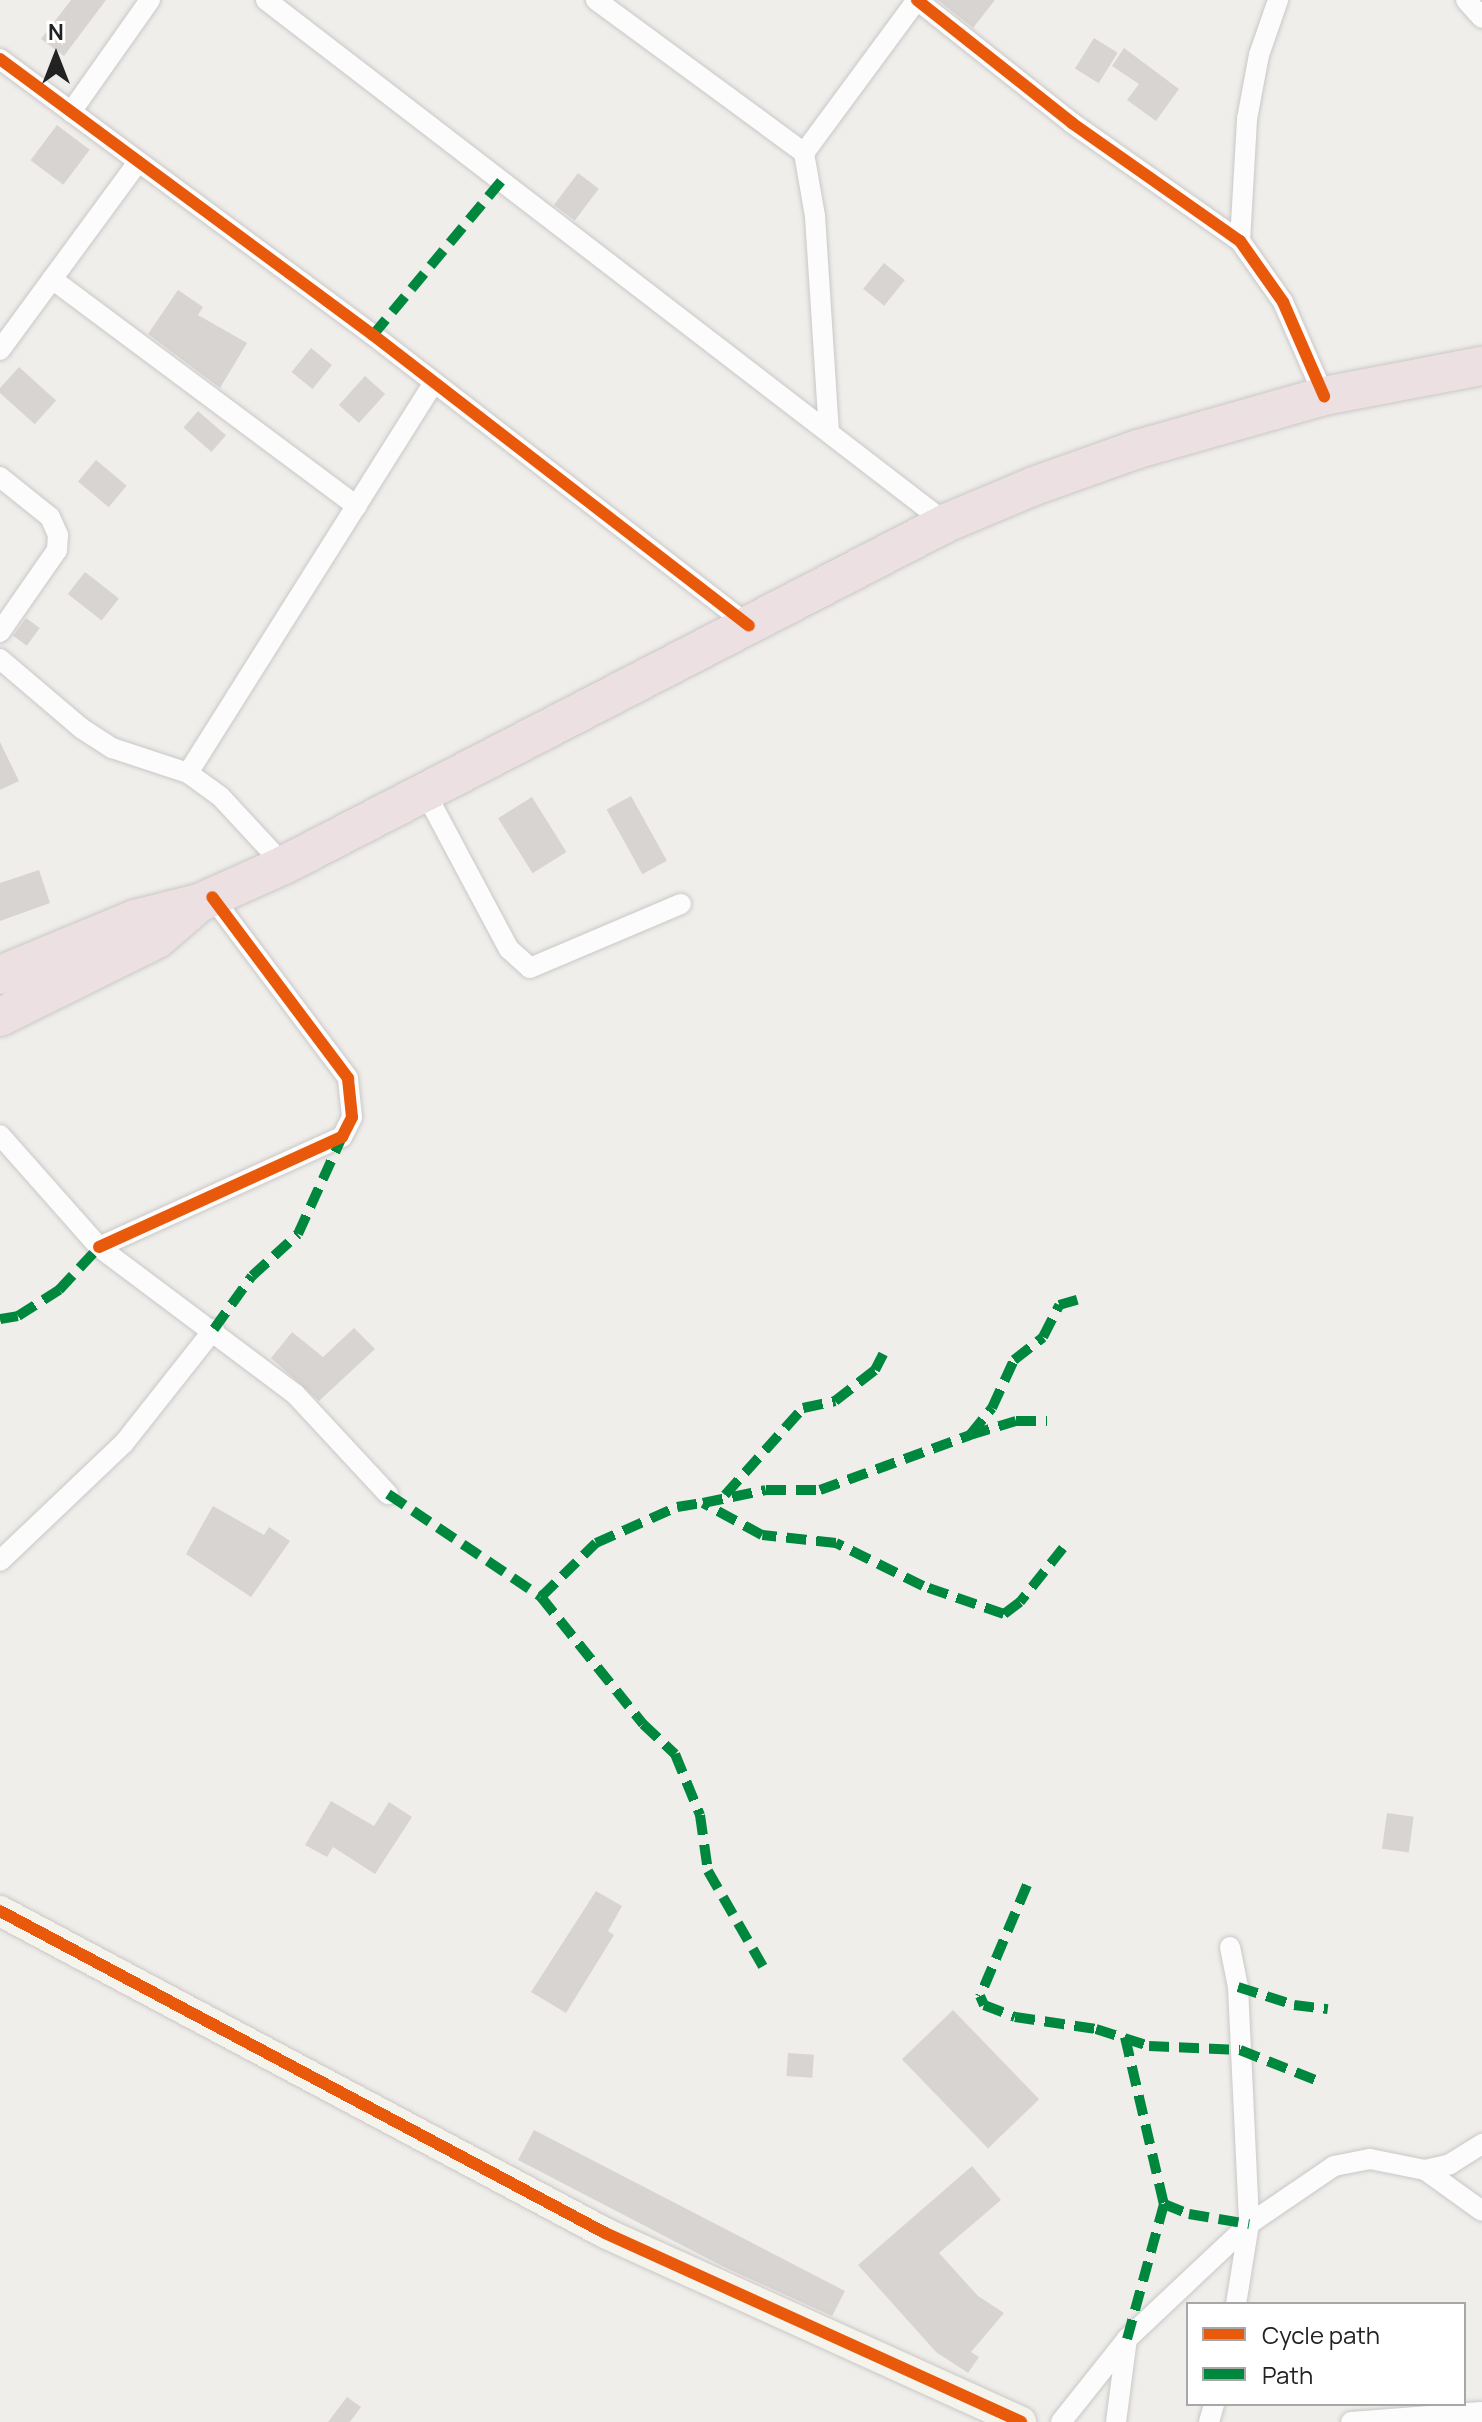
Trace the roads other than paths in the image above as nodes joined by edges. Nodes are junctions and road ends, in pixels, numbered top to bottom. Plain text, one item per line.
1 (150, 0) edge
2 (266, 0) edge
3 (596, 0) edge
4 (917, 0) edge
5 (1278, 0) edge
6 (1466, 0) edge
7 (1482, 18) edge
8 (0, 59) edge
9 (71, 112) junction
10 (804, 153) junction
11 (138, 162) junction
12 (1240, 241) junction
13 (52, 279) junction
14 (0, 350) edge
15 (1482, 366) edge
16 (433, 384) junction
17 (1324, 396) junction
18 (829, 430) junction
19 (0, 477) edge
20 (357, 506) junction
21 (946, 523) junction
22 (749, 626) junction
23 (0, 632) edge
24 (0, 659) edge
25 (188, 773) junction
26 (425, 792) junction
27 (284, 865) junction
28 (206, 900) junction
29 (681, 904) dead end
30 (0, 975) edge
31 (0, 1017) edge
32 (0, 1135) edge
33 (99, 1247) junction
34 (214, 1329) junction
35 (388, 1494) dead end
36 (0, 1561) edge
37 (0, 1911) edge
38 (1230, 1947) dead end
39 (1482, 2144) edge
40 (1425, 2170) junction
41 (1482, 2211) edge
42 (1249, 2224) junction
43 (1236, 2302) edge
44 (1127, 2339) junction
45 (1482, 2412) edge
46 (1021, 2422) edge
47 (1061, 2422) edge
48 (1116, 2422) edge
49 (1351, 2422) edge

1 - 9 street
2 - 18 street
3 - 10 street
4 - 10 street
4 - 12 street
5 - 12 street
6 - 7 street
8 - 9 street
9 - 11 street
10 - 18 street
11 - 13 street
11 - 16 street
12 - 17 street
13 - 14 street
13 - 20 street
15 - 17 highway
16 - 20 street
16 - 22 street
17 - 21 highway
18 - 21 street
19 - 23 street
20 - 25 street
21 - 22 highway
22 - 26 highway
24 - 25 street
25 - 27 street
26 - 27 highway
26 - 29 street
27 - 28 highway
28 - 30 highway
28 - 31 highway
28 - 33 street
32 - 33 street
33 - 34 street
34 - 35 street
34 - 36 street
37 - 46 street
38 - 42 street
39 - 40 street
40 - 41 street
40 - 42 street
42 - 43 street
42 - 44 street
44 - 47 street
44 - 48 street
45 - 49 street

